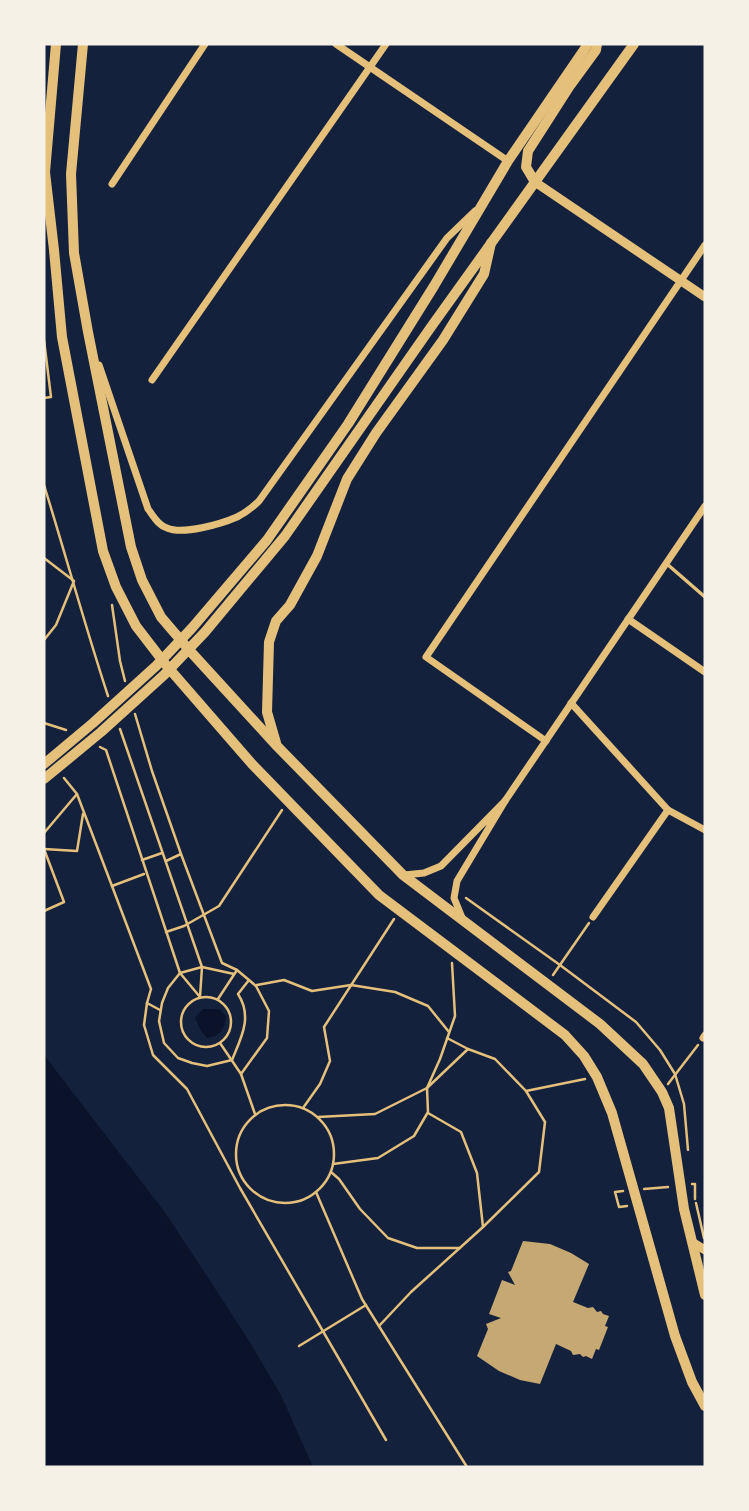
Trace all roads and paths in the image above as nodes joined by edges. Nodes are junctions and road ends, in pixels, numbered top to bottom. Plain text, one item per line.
1 (55, 44) edge
2 (83, 44) edge
3 (205, 44) edge
4 (336, 44) edge
5 (386, 44) edge
6 (588, 44) edge
7 (597, 44) edge
8 (634, 44) edge
9 (370, 67) junction
10 (508, 161) junction
11 (535, 182) junction
12 (112, 184) dead end
13 (483, 203) junction
14 (491, 243) junction
15 (705, 245) edge
16 (681, 281) junction
17 (705, 297) edge
18 (88, 332) junction
19 (44, 340) edge
20 (152, 380) dead end
21 (44, 398) edge
22 (44, 485) edge
23 (705, 506) edge
24 (44, 558) edge
25 (667, 563) junction
26 (74, 582) junction
27 (705, 597) edge
28 (628, 619) junction
29 (44, 640) edge
30 (705, 672) edge
31 (108, 696) dead end
32 (571, 703) junction
33 (117, 722) dead end
34 (44, 723) edge
35 (68, 732) dead end
36 (546, 741) junction
37 (93, 744) dead end
38 (277, 746) junction
39 (44, 764) edge
40 (60, 774) dead end
41 (44, 779) edge
42 (77, 794) junction
43 (505, 801) junction
44 (288, 802) junction
45 (668, 810) junction
46 (84, 811) junction
47 (705, 830) edge
48 (44, 834) edge
49 (44, 849) edge
50 (162, 853) junction
51 (141, 860) junction
52 (165, 861) junction
53 (146, 873) junction
54 (403, 875) junction
55 (112, 886) junction
56 (44, 911) edge
57 (399, 911) junction
58 (204, 916) junction
59 (593, 917) joint
60 (464, 921) junction
61 (166, 932) junction
62 (451, 949) junction
63 (202, 967) junction
64 (237, 970) junction
65 (180, 973) junction
66 (234, 974) junction
67 (249, 979) junction
68 (547, 984) junction
69 (351, 985) junction
70 (256, 986) junction
71 (200, 997) junction
72 (218, 999) junction
73 (147, 1003) junction
74 (160, 1010) junction
75 (449, 1032) junction
76 (704, 1037) edge
77 (447, 1038) junction
78 (220, 1043) junction
79 (468, 1049) junction
80 (232, 1060) junction
81 (242, 1074) junction
82 (597, 1077) junction
83 (427, 1088) junction
84 (526, 1091) junction
85 (662, 1092) junction
86 (303, 1108) junction
87 (428, 1112) junction
88 (255, 1114) junction
89 (318, 1117) junction
90 (333, 1164) junction
91 (331, 1172) junction
92 (246, 1184) junction
93 (684, 1185) dead end
94 (673, 1186) dead end
95 (240, 1188) junction
96 (316, 1192) junction
97 (619, 1207) dead end
98 (483, 1227) junction
99 (705, 1241) edge
100 (692, 1242) junction
101 (460, 1248) junction
102 (705, 1250) edge
103 (705, 1295) edge
104 (366, 1305) junction
105 (379, 1326) junction
106 (324, 1332) junction
107 (299, 1346) dead end
108 (705, 1406) edge
109 (386, 1440) dead end
110 (467, 1467) edge

1 - 44 main road
2 - 18 main road
3 - 12 street
4 - 9 street
5 - 9 street
6 - 10 main road
7 - 11 main road
8 - 11 main road
9 - 10 street
9 - 20 street
10 - 13 main road
11 - 14 main road
11 - 16 street
13 - 18 street
13 - 39 main road
14 - 38 main road
14 - 41 main road
15 - 16 street
16 - 17 street
16 - 36 street
18 - 38 main road
19 - 21 path
22 - 26 path
23 - 25 street
24 - 26 path
25 - 27 lane
25 - 28 street
26 - 29 path
26 - 31 path
28 - 30 street
28 - 32 street
32 - 36 street
32 - 45 street
33 - 50 path
34 - 35 path
36 - 43 street
37 - 51 path
38 - 54 main road
40 - 42 path
42 - 46 path
42 - 48 path
43 - 54 street
43 - 60 street
44 - 57 main road
44 - 58 path
45 - 47 street
45 - 59 street
46 - 49 path
46 - 55 path
49 - 56 path
50 - 51 path
50 - 52 path
51 - 53 path
52 - 58 path
52 - 63 path
53 - 55 path
53 - 61 path
54 - 60 main road
55 - 73 path
57 - 62 main road
57 - 69 path
58 - 61 path
58 - 64 path
59 - 68 path
60 - 68 main road
61 - 65 path
62 - 75 path
62 - 82 main road
63 - 65 path
63 - 66 path
63 - 71 path
64 - 66 path
64 - 67 path
65 - 71 path
65 - 74 path
66 - 72 path
67 - 70 path
67 - 80 path
68 - 85 main road
69 - 70 path
69 - 75 path
69 - 86 path
70 - 81 path
71 - 72 path
71 - 78 path
72 - 78 path
73 - 74 path
73 - 95 path
74 - 80 path
75 - 77 path
76 - 85 path
77 - 79 path
77 - 83 path
78 - 80 path
79 - 83 path
79 - 84 path
80 - 81 path
81 - 88 path
82 - 84 path
82 - 108 main road
83 - 87 path
83 - 89 path
84 - 98 path
85 - 100 main road
86 - 88 path
86 - 89 path
87 - 90 path
87 - 98 path
88 - 92 path
89 - 90 path
90 - 91 path
91 - 96 path
91 - 101 path
92 - 95 path
92 - 96 path
93 - 99 path
94 - 97 path
95 - 106 path
96 - 104 path
98 - 101 path
100 - 102 street
100 - 103 main road
101 - 105 path
104 - 105 path
104 - 106 path
105 - 110 path
106 - 107 path
106 - 109 path

